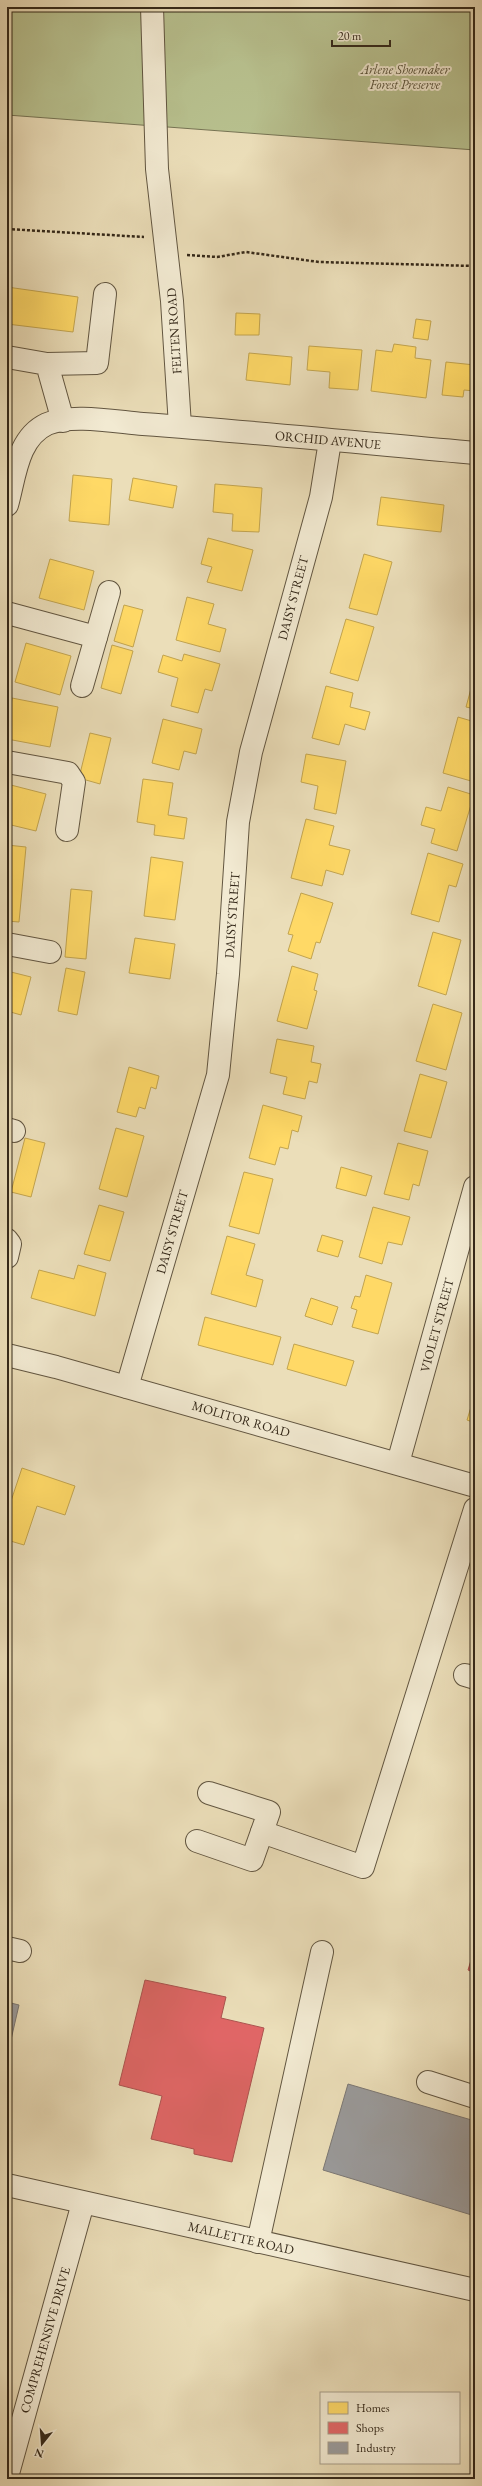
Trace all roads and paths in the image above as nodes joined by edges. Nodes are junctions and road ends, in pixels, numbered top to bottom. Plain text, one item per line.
1 (152, 7) edge
2 (303, 260) dead end
3 (475, 266) edge
4 (105, 294) dead end
5 (7, 357) edge
6 (47, 364) junction
7 (63, 420) junction
8 (180, 426) junction
9 (330, 441) junction
10 (475, 453) edge
11 (7, 505) edge
12 (109, 592) dead end
13 (7, 613) edge
14 (96, 637) junction
15 (82, 686) dead end
16 (7, 762) edge
17 (67, 830) dead end
18 (7, 944) edge
19 (50, 952) dead end
20 (475, 1187) edge
21 (7, 1240) edge
22 (7, 1257) edge
23 (7, 1355) edge
24 (127, 1387) junction
25 (398, 1463) junction
26 (475, 1486) edge
27 (475, 1509) edge
28 (209, 1793) dead end
29 (262, 1832) junction
30 (197, 1841) dead end
31 (322, 1952) dead end
32 (428, 2082) dead end
33 (475, 2097) edge
34 (7, 2185) edge
35 (83, 2203) junction
36 (258, 2242) junction
37 (475, 2290) edge
38 (7, 2477) edge

1 - 8 street, FELTEN ROAD
2 - 3 path
4 - 6 street
5 - 6 street
6 - 7 street
7 - 8 street
7 - 11 street
8 - 9 street, ORCHID AVENUE
9 - 10 street, ORCHID AVENUE
9 - 24 street, DAISY STREET
12 - 14 street
13 - 14 street
14 - 15 street
16 - 17 street
18 - 19 street
20 - 25 street, VIOLET STREET
21 - 22 street
23 - 24 street, MOLITOR ROAD
24 - 25 street, MOLITOR ROAD
25 - 26 street, MOLITOR ROAD
27 - 29 street
28 - 29 street
29 - 30 street
31 - 36 street
32 - 33 street
34 - 35 street, MALLETTE ROAD
35 - 36 street, MALLETTE ROAD
35 - 38 street, COMPREHENSIVE DRIVE
36 - 37 street, MALLETTE ROAD

